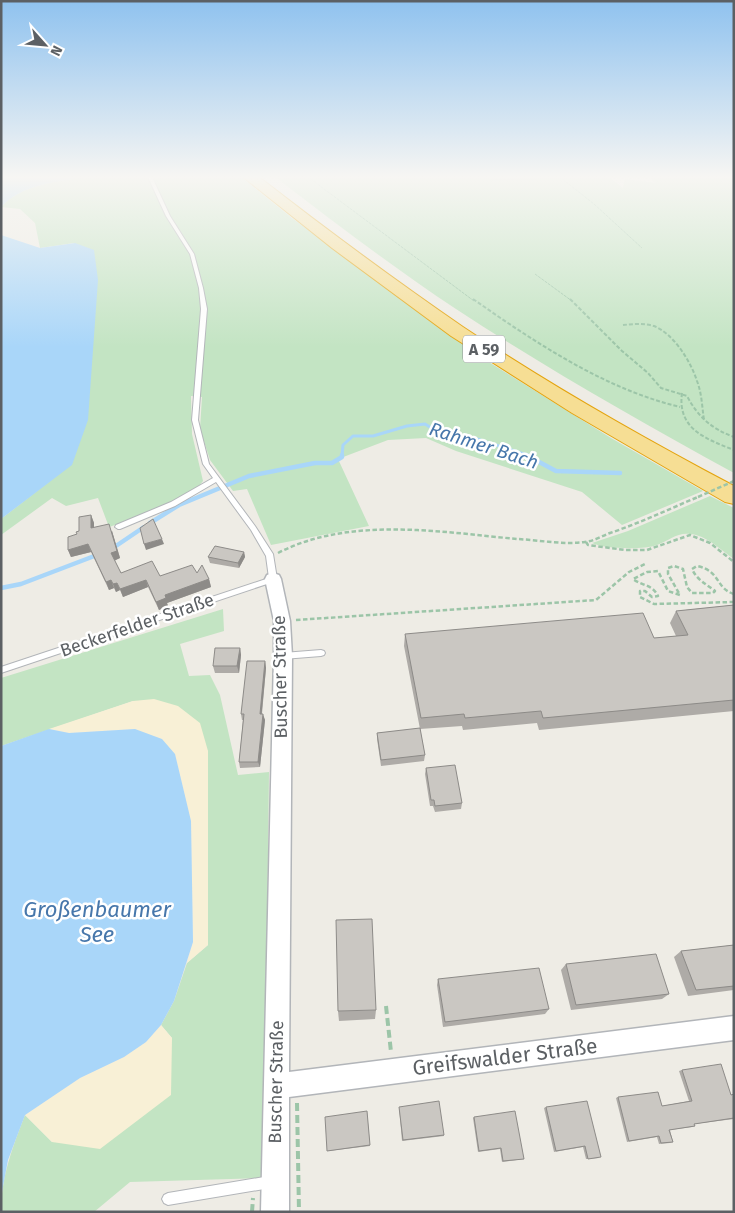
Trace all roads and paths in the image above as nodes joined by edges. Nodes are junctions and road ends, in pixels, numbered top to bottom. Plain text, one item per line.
1 (179, 234) edge
2 (324, 234) edge
3 (342, 234) edge
4 (383, 234) edge
5 (626, 234) edge
6 (642, 248) dead end
7 (535, 274) dead end
8 (623, 325) dead end
9 (682, 393) junction
10 (680, 406) junction
11 (704, 422) junction
12 (734, 438) edge
13 (734, 450) edge
14 (216, 479) junction
15 (734, 481) edge
16 (734, 496) edge
17 (118, 527) dead end
18 (586, 542) junction
19 (270, 556) junction
20 (734, 562) edge
21 (645, 564) dead end
22 (272, 579) junction
23 (734, 594) edge
24 (734, 602) edge
25 (282, 621) junction
26 (321, 654) dead end
27 (283, 656) junction
28 (1, 670) edge
29 (386, 1006) dead end
30 (734, 1028) edge
31 (393, 1071) junction
32 (276, 1088) junction
33 (275, 1181) junction
34 (168, 1199) dead end
35 (275, 1212) edge

1 - 14 lane, Buscher Straße
2 - 16 highway, A 59
3 - 15 highway, A 59
4 - 10 path
5 - 6 path
7 - 9 path
8 - 11 path
9 - 10 path
9 - 11 path
10 - 13 path
11 - 12 path
14 - 17 lane
14 - 19 lane, Buscher Straße
15 - 18 path, bridge
18 - 19 path
18 - 20 path
19 - 22 lane, Buscher Straße
21 - 25 path
22 - 25 street, Buscher Straße
22 - 28 lane, Beckerfelder Straße
23 - 24 path
25 - 27 street, Buscher Straße
26 - 27 lane
27 - 32 street, Buscher Straße
29 - 31 path
30 - 31 street, Greifswalder Straße
31 - 32 street, Greifswalder Straße
32 - 33 street, Buscher Straße
33 - 34 lane
33 - 35 street, Buscher Straße

